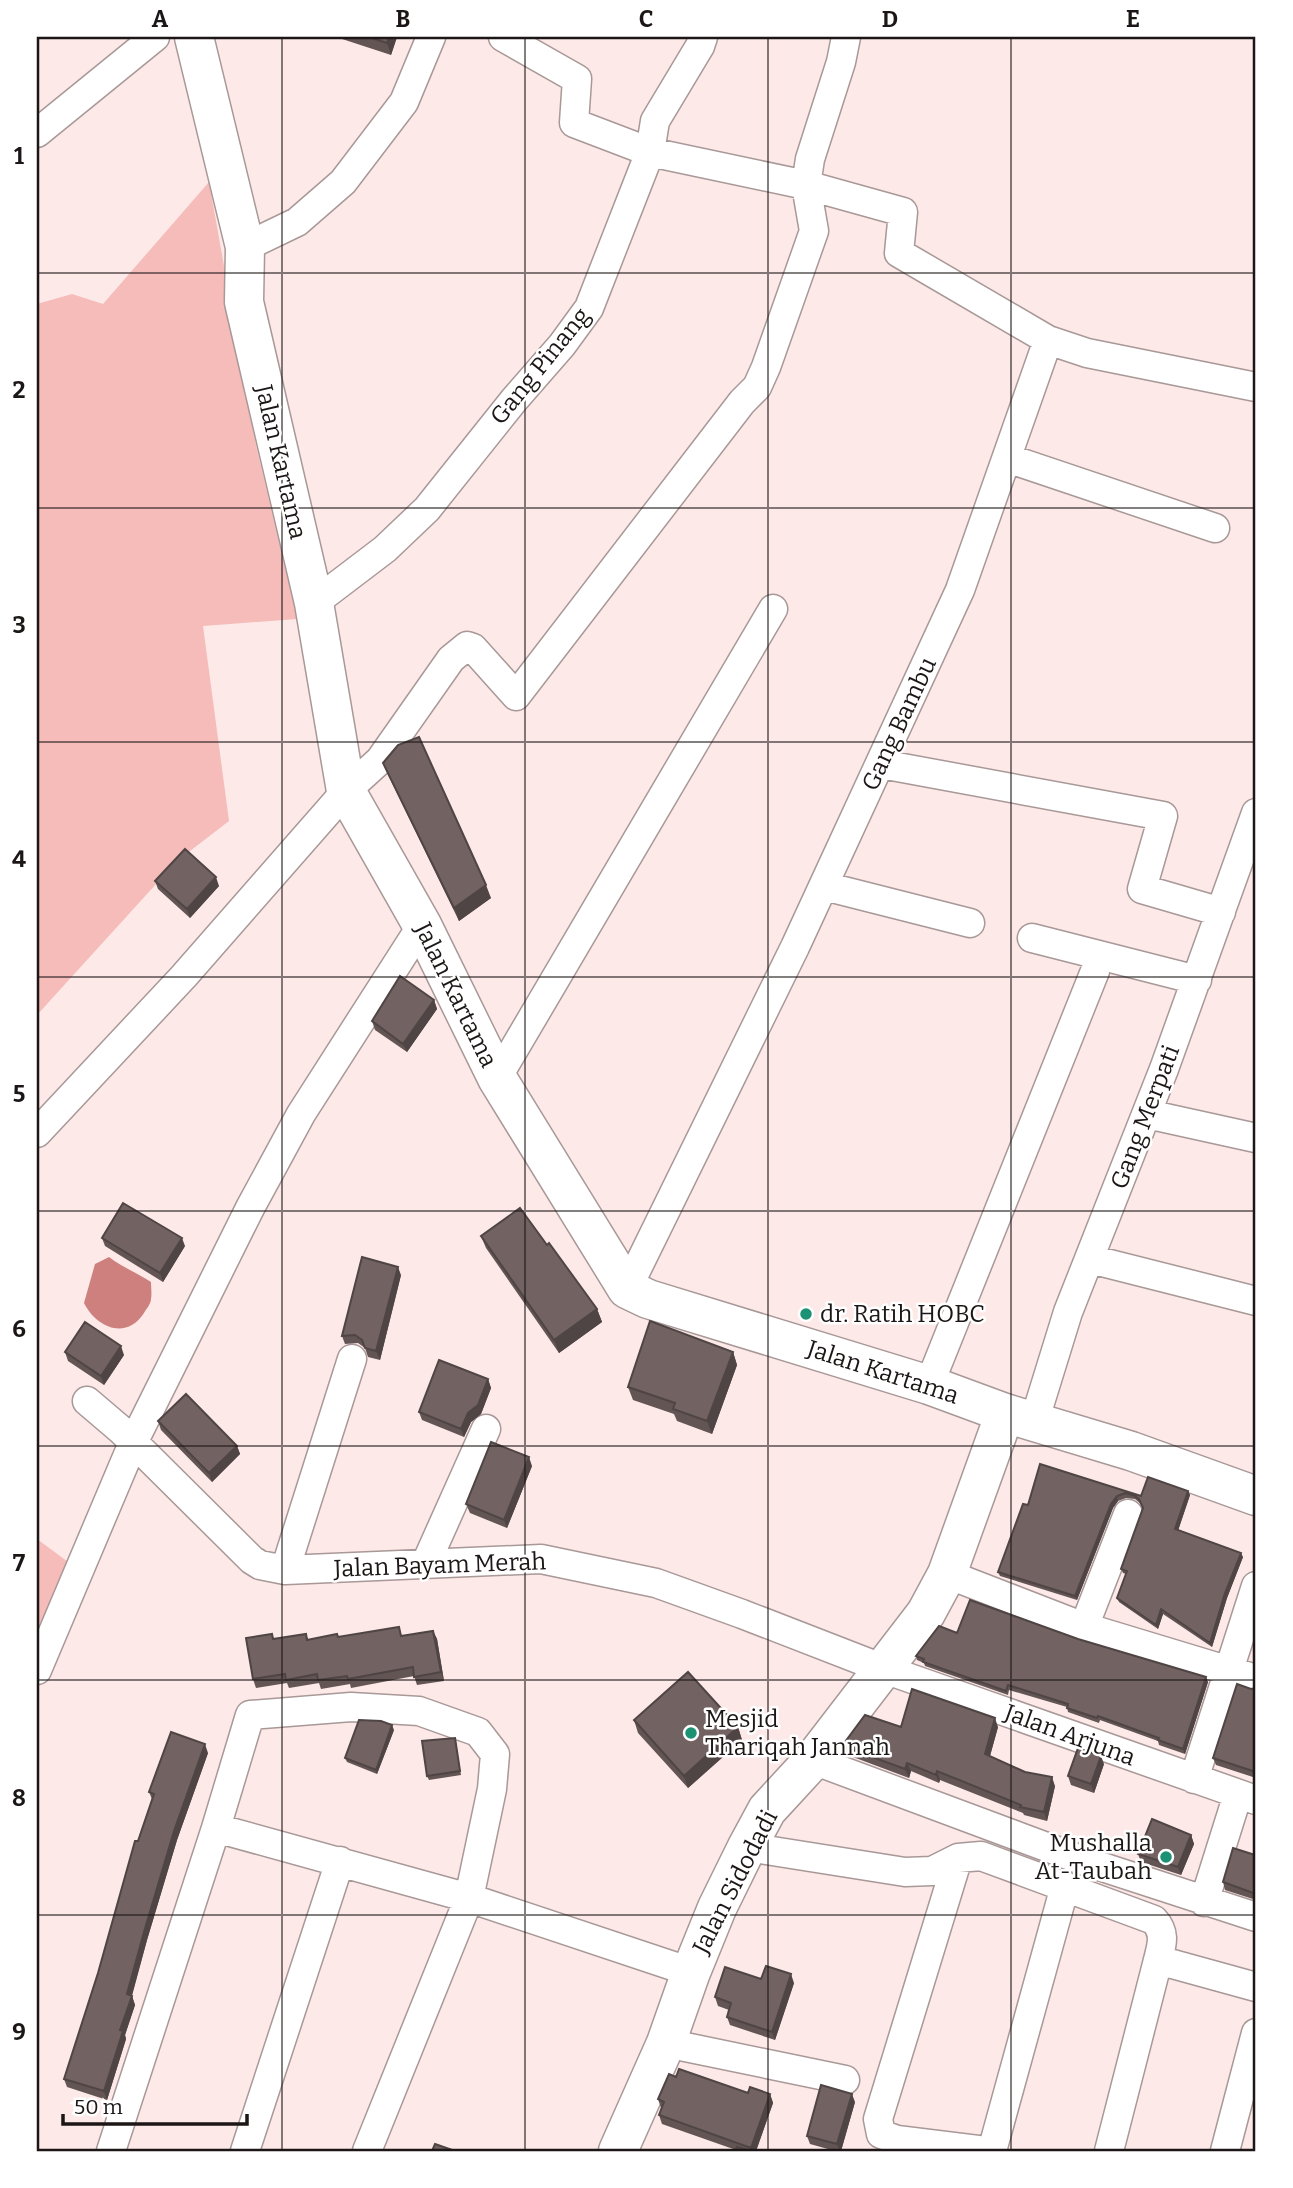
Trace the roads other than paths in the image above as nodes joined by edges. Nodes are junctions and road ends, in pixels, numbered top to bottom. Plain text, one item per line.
1 (155, 37) edge
2 (194, 37) edge
3 (431, 37) edge
4 (503, 37) edge
5 (702, 37) edge
6 (846, 37) edge
7 (37, 133) edge
8 (650, 152) junction
9 (806, 185) junction
10 (245, 247) junction
11 (1048, 340) junction
12 (1256, 387) edge
13 (1007, 458) junction
14 (1215, 528) dead end
15 (314, 603) junction
16 (773, 609) dead end
17 (881, 764) junction
18 (346, 790) junction
19 (1256, 813) edge
20 (824, 886) junction
21 (1220, 912) junction
22 (970, 923) dead end
23 (422, 925) junction
24 (1032, 938) dead end
25 (1095, 971) dead end
26 (1196, 980) junction
27 (497, 1078) junction
28 (1147, 1114) junction
29 (37, 1133) edge
30 (1256, 1138) edge
31 (1090, 1259) junction
32 (627, 1289) junction
33 (1256, 1301) edge
34 (352, 1359) dead end
35 (929, 1385) junction
36 (87, 1401) dead end
37 (1020, 1417) junction
38 (486, 1429) dead end
39 (132, 1443) junction
40 (1256, 1496) edge
41 (1128, 1514) dead end
42 (426, 1563) junction
43 (285, 1570) junction
44 (947, 1574) junction
45 (1256, 1586) edge
46 (1084, 1627) junction
47 (37, 1670) edge
48 (884, 1670) junction
49 (1243, 1674) edge
50 (813, 1760) junction
51 (1194, 1779) junction
52 (1247, 1797) edge
53 (216, 1828) junction
54 (747, 1847) junction
55 (958, 1858) junction
56 (340, 1861) junction
57 (1065, 1886) junction
58 (469, 1898) junction
59 (1204, 1902) junction
60 (1256, 1917) edge
61 (1158, 1960) junction
62 (691, 1972) junction
63 (1256, 1987) edge
64 (1256, 2033) edge
65 (666, 2043) junction
66 (845, 2080) dead end
67 (111, 2151) edge
68 (245, 2151) edge
69 (366, 2151) edge
70 (618, 2151) edge
71 (986, 2151) edge
72 (992, 2151) edge
73 (1109, 2151) edge
74 (1225, 2151) edge

1 - 7 street
2 - 10 main road, Jalan Kartama
3 - 10 street
4 - 8 street
5 - 8 street, Gang Pinang
6 - 9 street
8 - 9 street
8 - 15 street, Gang Pinang
9 - 11 street
9 - 18 street
10 - 15 main road, Jalan Kartama
11 - 12 street
11 - 13 street, Gang Bambu
13 - 14 street
13 - 17 street, Gang Bambu
15 - 18 main road, Jalan Kartama
16 - 27 street
17 - 20 street, Gang Bambu
17 - 21 street
18 - 23 main road, Jalan Kartama
18 - 29 street
19 - 21 street, Gang Merpati
20 - 22 street
20 - 32 street, Gang Bambu
21 - 26 street, Gang Merpati
23 - 27 main road, Jalan Kartama
23 - 39 street
24 - 26 street
25 - 35 street
26 - 28 street, Gang Merpati
27 - 32 main road, Jalan Kartama
28 - 30 street
28 - 31 street, Gang Merpati
31 - 33 street
31 - 37 street, Gang Merpati
32 - 35 main road, Jalan Kartama
34 - 43 street
35 - 37 main road, Jalan Kartama
36 - 39 street, Jalan Bayam Merah
37 - 40 main road, Jalan Kartama
37 - 44 main road, Jalan Sidodadi
38 - 42 street
39 - 43 street, Jalan Bayam Merah
39 - 47 street
41 - 46 street
42 - 43 street, Jalan Bayam Merah
42 - 48 street, Jalan Bayam Merah
44 - 46 street
44 - 48 main road, Jalan Sidodadi
45 - 49 street
46 - 49 street
48 - 50 main road, Jalan Sidodadi
48 - 51 street, Jalan Arjuna
49 - 51 street
50 - 54 main road, Jalan Sidodadi
50 - 59 street
51 - 52 street, Jalan Arjuna
52 - 59 street
53 - 56 street
53 - 58 street
53 - 67 street
54 - 55 street
54 - 62 main road, Jalan Sidodadi
55 - 57 street
55 - 71 street
56 - 58 street
56 - 68 street
57 - 61 street
57 - 72 street
58 - 62 street
58 - 69 street
59 - 60 street
61 - 63 street
61 - 73 street
62 - 65 main road, Jalan Sidodadi
64 - 74 street
65 - 66 street
65 - 70 main road, Jalan Sidodadi

